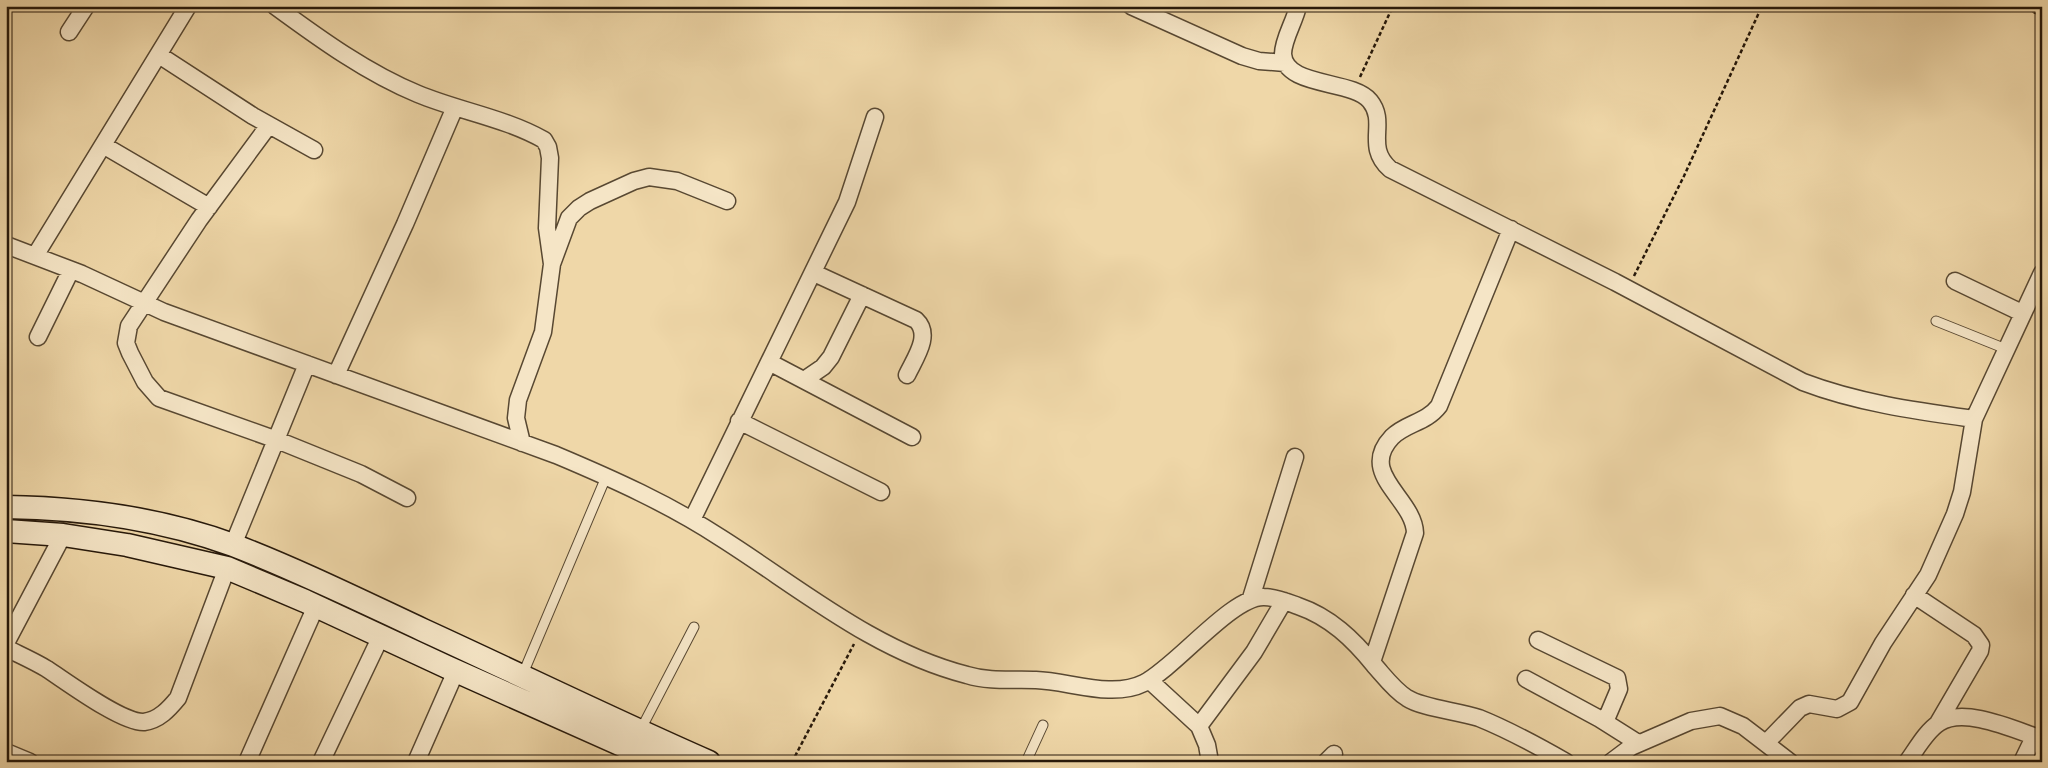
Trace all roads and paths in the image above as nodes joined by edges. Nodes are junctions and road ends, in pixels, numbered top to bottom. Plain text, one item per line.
1 (86, 6) edge
2 (188, 6) edge
3 (275, 6) edge
4 (1131, 6) edge
5 (1298, 6) edge
6 (1393, 6) edge
7 (1762, 6) edge
8 (2021, 6) edge
9 (2042, 16) edge
10 (69, 32) dead end
11 (159, 55) junction
12 (1285, 63) junction
13 (1354, 90) junction
14 (455, 107) junction
15 (875, 118) dead end
16 (268, 125) junction
17 (103, 145) junction
18 (314, 150) dead end
19 (727, 201) dead end
20 (209, 207) junction
21 (1511, 229) junction
22 (6, 245) edge
23 (35, 256) junction
24 (552, 264) junction
25 (71, 270) junction
26 (814, 273) junction
27 (2042, 273) edge
28 (1955, 281) dead end
29 (1627, 288) junction
30 (862, 295) junction
31 (2036, 299) edge
32 (145, 303) junction
33 (2022, 313) junction
34 (1936, 321) dead end
35 (38, 337) dead end
36 (2006, 349) junction
37 (769, 362) junction
38 (307, 364) junction
39 (336, 374) junction
40 (907, 375) dead end
41 (804, 380) junction
42 (1974, 419) junction
43 (739, 421) junction
44 (912, 437) dead end
45 (277, 440) junction
46 (522, 443) junction
47 (1295, 457) dead end
48 (606, 476) junction
49 (881, 492) dead end
50 (408, 498) dead end
51 (6, 507) edge
52 (692, 520) junction
53 (6, 531) edge
54 (63, 535) junction
55 (233, 545) junction
56 (227, 568) junction
57 (1914, 596) junction
58 (1252, 598) junction
59 (1284, 601) junction
60 (316, 606) junction
61 (694, 627) dead end
62 (862, 630) junction
63 (382, 636) junction
64 (1538, 640) dead end
65 (6, 643) edge
66 (6, 648) edge
67 (1372, 662) junction
68 (456, 671) junction
69 (522, 676) junction
70 (1526, 679) dead end
71 (1149, 680) junction
72 (1605, 722) junction
73 (1938, 723) junction
74 (1043, 725) dead end
75 (1198, 726) junction
76 (640, 731) junction
77 (2038, 738) edge
78 (1766, 743) junction
79 (1638, 744) junction
80 (6, 752) edge
81 (30, 762) edge
82 (247, 762) edge
83 (321, 762) edge
84 (416, 762) edge
85 (660, 762) edge
86 (709, 762) edge
87 (792, 762) edge
88 (1026, 762) edge
89 (1210, 762) edge
90 (1566, 762) edge
91 (1612, 762) edge
92 (1790, 762) edge
93 (1907, 762) edge
94 (2022, 762) edge

1 - 10 street
2 - 11 street
3 - 14 street
4 - 12 street
5 - 12 street
6 - 13 path
7 - 29 path
8 - 9 path
11 - 16 street
11 - 17 street
12 - 13 street
13 - 21 street
14 - 24 street
14 - 39 street
15 - 26 street
16 - 18 street
16 - 20 street
17 - 20 street
17 - 23 street
19 - 24 street
20 - 32 street
21 - 29 street
21 - 67 street
22 - 23 street
23 - 25 street
24 - 46 street
25 - 32 street
25 - 35 street
26 - 30 street
26 - 37 street
27 - 31 street
28 - 33 street
29 - 42 street
30 - 40 street
30 - 41 street
31 - 33 street
32 - 38 street
32 - 45 street
33 - 36 street
34 - 36 lane
36 - 42 street
37 - 41 street
37 - 43 street
38 - 39 street
38 - 45 street
39 - 46 street
41 - 44 street
42 - 57 street
43 - 49 street
43 - 52 street
45 - 50 street
45 - 55 street
46 - 48 street
47 - 58 street
48 - 52 street
48 - 69 lane
51 - 55 street
52 - 62 street
53 - 54 street
54 - 56 street
54 - 65 street
55 - 69 street
56 - 60 street
56 - 66 street
57 - 73 street
57 - 78 street
58 - 59 street
58 - 71 street
59 - 67 street
59 - 75 street
60 - 63 street
60 - 82 street
61 - 76 lane
62 - 71 street
62 - 87 path
63 - 68 street
63 - 83 street
64 - 72 street
67 - 90 street
68 - 84 street
68 - 85 street
69 - 76 street
70 - 72 street
71 - 75 street
72 - 79 street
73 - 77 street
73 - 93 street
74 - 88 lane
75 - 89 street
76 - 86 street
77 - 94 street
78 - 79 street
78 - 92 street
79 - 91 street
80 - 81 street

